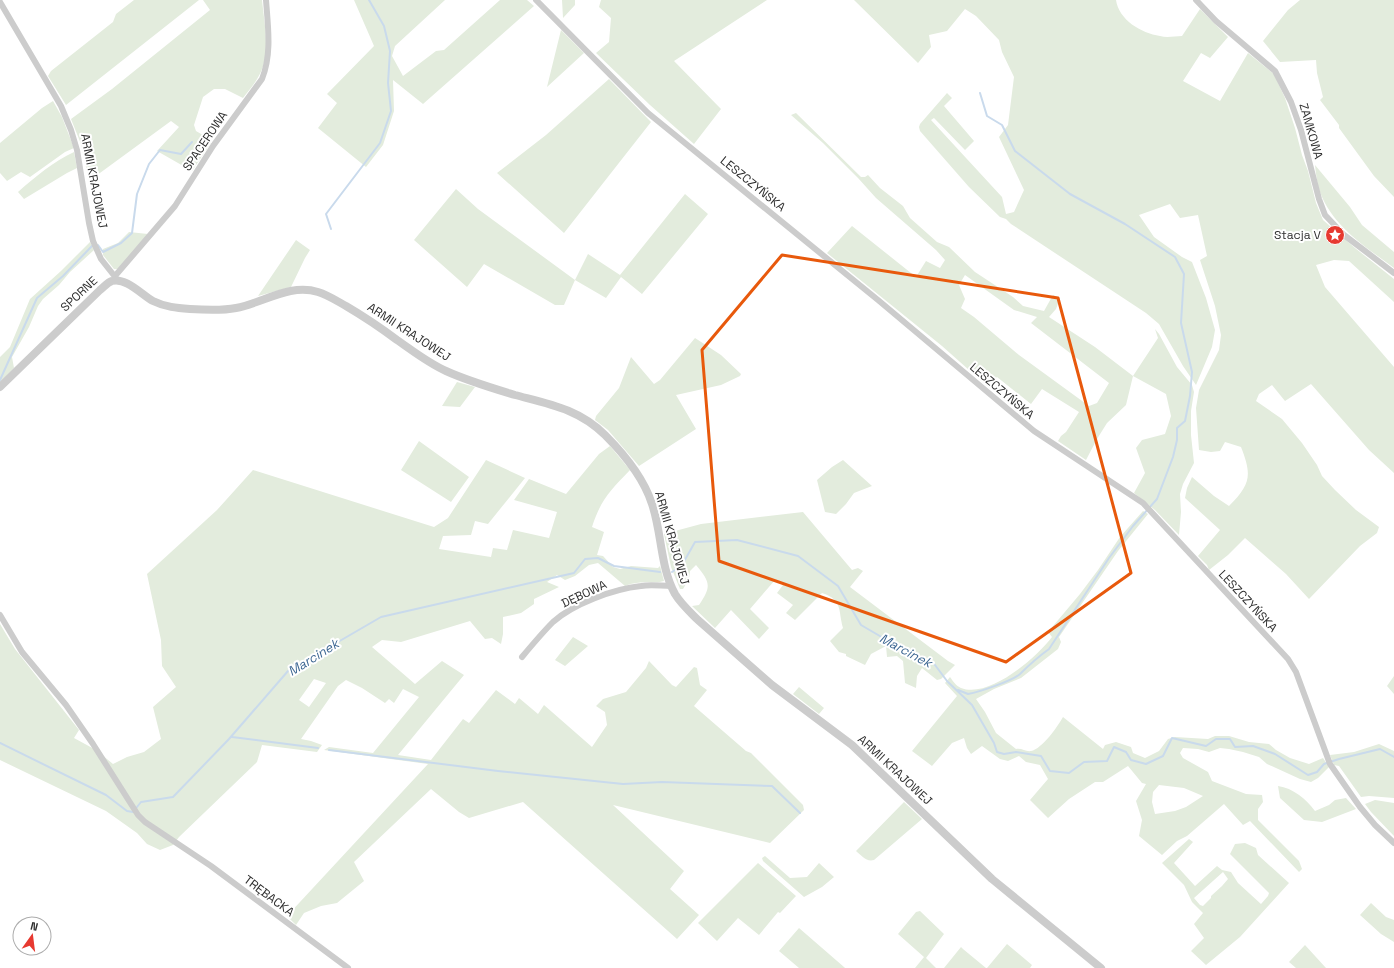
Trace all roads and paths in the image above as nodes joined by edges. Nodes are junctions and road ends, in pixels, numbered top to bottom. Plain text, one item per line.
1 (266, 0) edge
2 (536, 0) edge
3 (1196, 0) edge
4 (0, 2) edge
5 (1394, 273) edge
6 (116, 278) junction
7 (194, 309) joint
8 (0, 387) edge
9 (671, 586) junction
10 (0, 615) edge
11 (522, 657) dead end
12 (1394, 843) edge
13 (348, 968) edge
14 (1101, 968) edge

1 - 6 street, SPACEROWA
2 - 12 street, LESZCZYŃSKA
3 - 5 street, ZAMKOWA
4 - 6 street, ARMII KRAJOWEJ
6 - 7 street, SPORNE
6 - 8 street, SPORNE
7 - 9 street, ARMII KRAJOWEJ
9 - 11 street, DĘBOWA
9 - 14 street, ARMII KRAJOWEJ
10 - 13 street, TRĘBACKA

